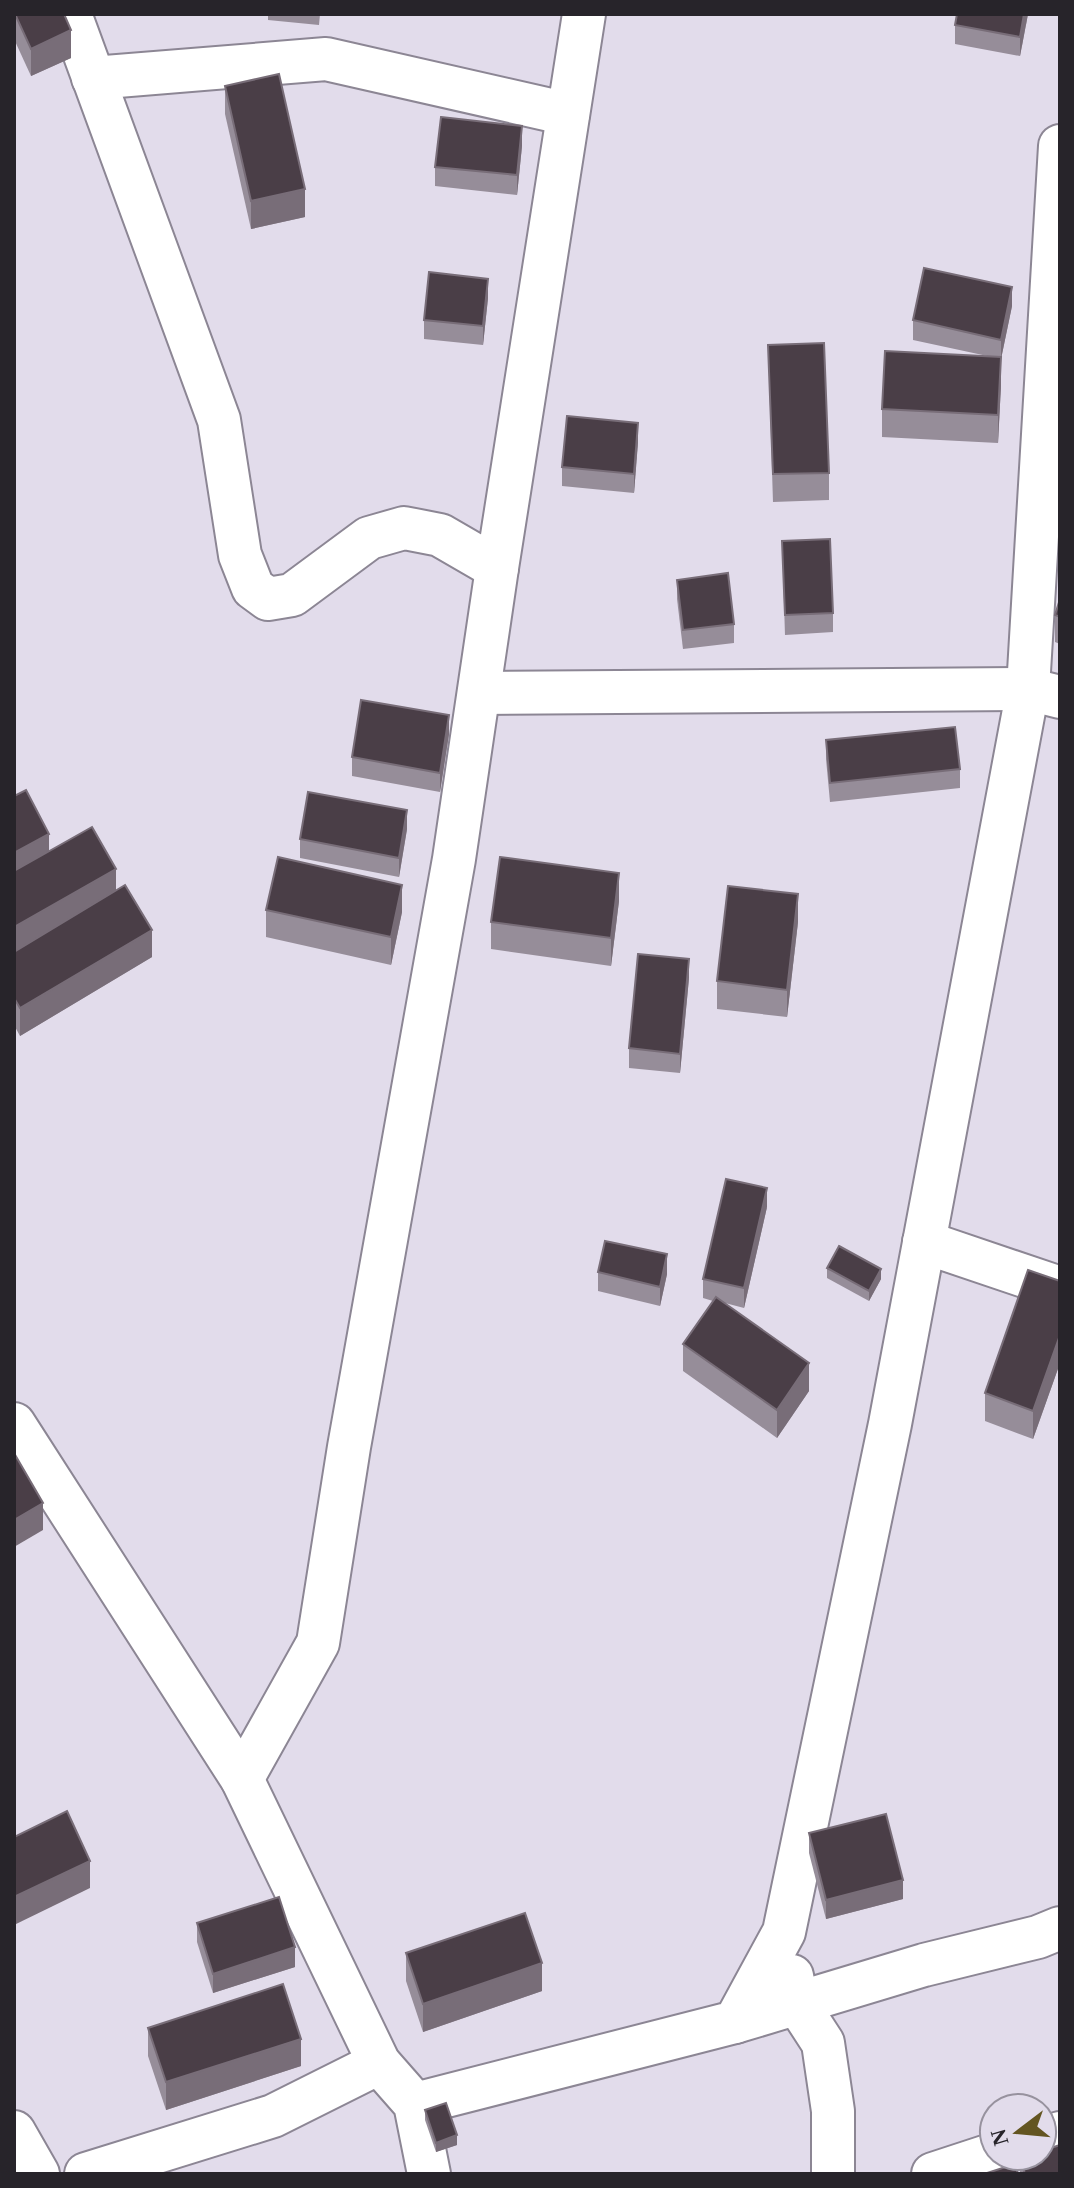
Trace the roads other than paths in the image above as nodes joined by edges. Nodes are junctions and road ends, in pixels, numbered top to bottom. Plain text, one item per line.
1 (70, 14) edge
2 (584, 14) edge
3 (93, 78) junction
4 (568, 114) junction
5 (1060, 146) edge
6 (1058, 230) edge
7 (497, 568) junction
8 (479, 693) junction
9 (1044, 693) edge
10 (924, 1242) junction
11 (1060, 1288) edge
12 (14, 1424) edge
13 (242, 1779) junction
14 (784, 1932) junction
15 (1053, 1936) edge
16 (797, 2003) junction
17 (735, 2022) junction
18 (379, 2063) junction
19 (415, 2104) junction
20 (14, 2132) edge
21 (978, 2159) edge
22 (38, 2174) edge
23 (86, 2174) edge
24 (429, 2174) edge
25 (833, 2174) edge
26 (933, 2174) edge

1 - 3 street
2 - 4 street
3 - 4 street
3 - 7 street
4 - 7 street
5 - 6 street
6 - 9 street
7 - 8 street
8 - 9 street
8 - 13 street
9 - 10 street
10 - 11 street
10 - 14 street
12 - 13 street
13 - 18 street
14 - 16 street
14 - 17 street
15 - 16 street
16 - 17 street
16 - 25 street
17 - 19 street
18 - 19 street
18 - 23 street
19 - 24 street
20 - 22 street
21 - 26 street

